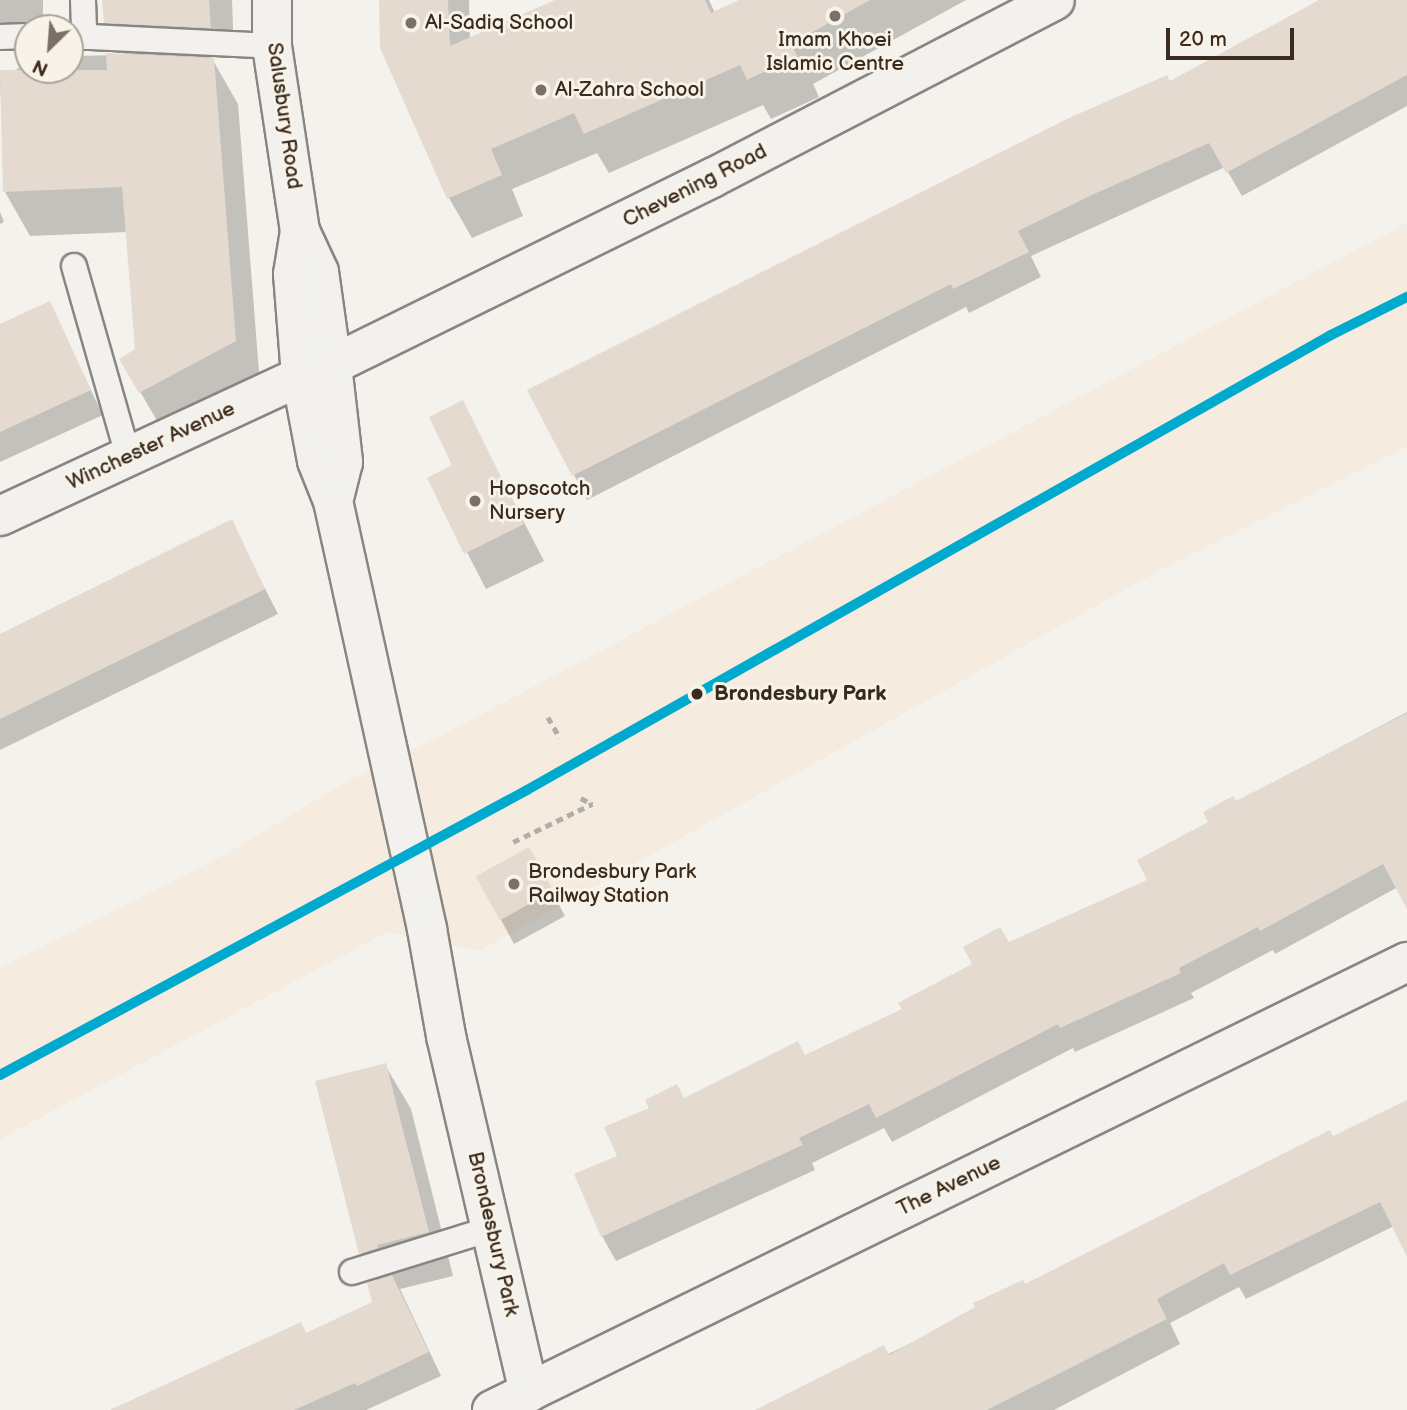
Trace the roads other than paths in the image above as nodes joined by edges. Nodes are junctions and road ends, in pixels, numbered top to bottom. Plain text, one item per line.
1 (272, 0) edge
2 (1055, 0) edge
3 (84, 36) edge
4 (272, 46) junction
5 (74, 266) dead end
6 (317, 371) junction
7 (128, 456) junction
8 (0, 516) edge
9 (1407, 962) edge
10 (494, 1228) junction
11 (352, 1272) dead end
12 (529, 1392) junction
13 (492, 1410) edge

1 - 4 street, Salusbury Road
2 - 6 street, Chevening Road
3 - 4 lane
4 - 6 street, Salusbury Road
5 - 7 lane
6 - 7 street, Winchester Avenue
6 - 10 street, Brondesbury Park
7 - 8 street, Winchester Avenue
9 - 12 street, The Avenue
10 - 11 lane
10 - 12 street, Brondesbury Park
12 - 13 street, The Avenue

